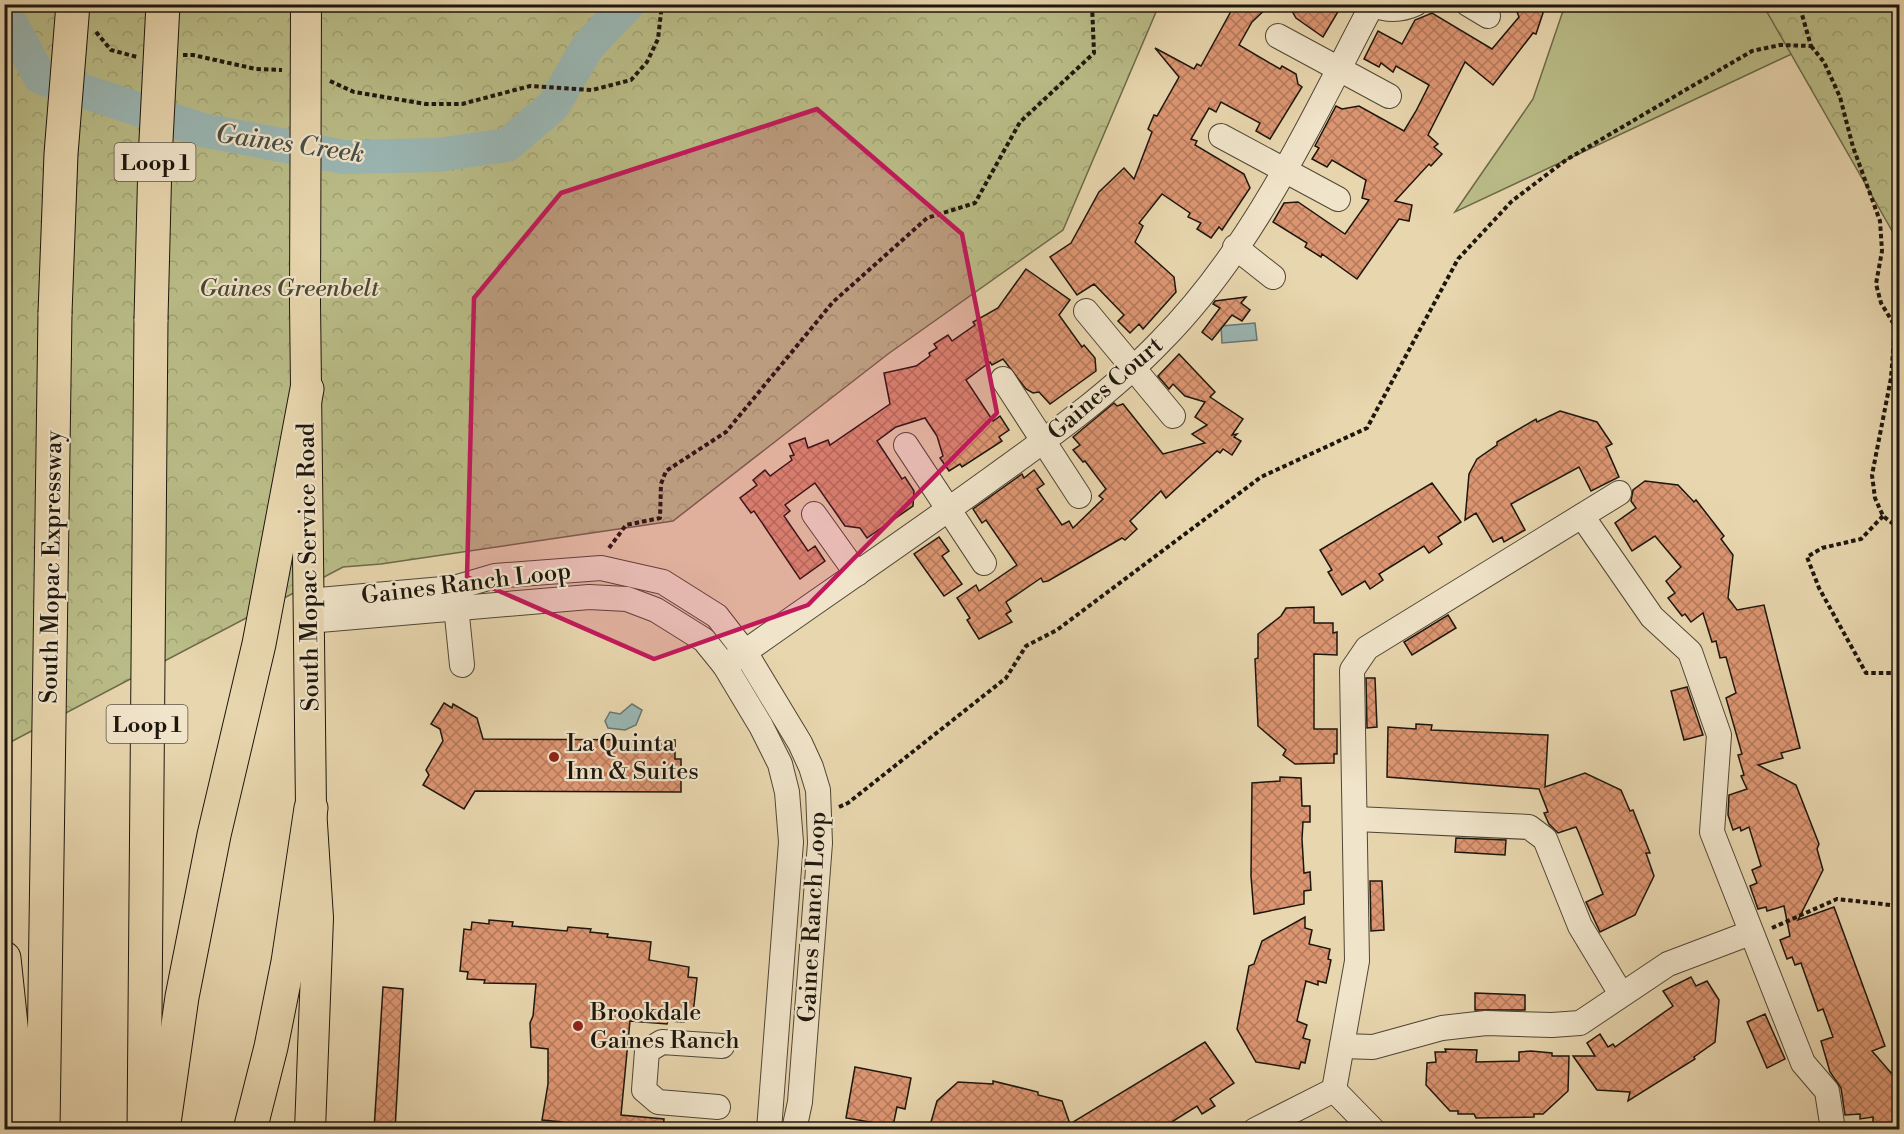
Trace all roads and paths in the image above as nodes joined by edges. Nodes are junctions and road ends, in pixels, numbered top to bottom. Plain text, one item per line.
1 (163, 4) edge
2 (306, 4) edge
3 (662, 4) edge
4 (1092, 4) edge
5 (1415, 4) edge
6 (1799, 4) edge
7 (1372, 5) edge
8 (80, 14) edge
9 (1278, 36) dead end
10 (1811, 46) junction
11 (171, 55) dead end
12 (148, 56) dead end
13 (1339, 69) junction
14 (293, 70) dead end
15 (324, 78) dead end
16 (1389, 96) dead end
17 (1221, 136) dead end
18 (1284, 170) junction
19 (1338, 200) dead end
20 (1235, 248) junction
21 (1273, 277) dead end
22 (1086, 311) dead end
23 (1133, 368) junction
24 (1891, 378) junction
25 (1002, 379) dead end
26 (1899, 383) edge
27 (307, 389) junction
28 (1173, 416) dead end
29 (1043, 441) junction
30 (906, 445) dead end
31 (1619, 494) dead end
32 (1079, 496) dead end
33 (949, 509) junction
34 (814, 514) dead end
35 (1582, 516) junction
36 (1883, 516) junction
37 (1899, 528) edge
38 (984, 563) dead end
39 (601, 568) junction
40 (857, 574) junction
41 (455, 599) junction
42 (308, 611) junction
43 (745, 652) junction
44 (462, 665) dead end
45 (725, 666) junction
46 (1899, 673) edge
47 (311, 808) junction
48 (820, 814) junction
49 (1356, 819) junction
50 (1899, 905) edge
51 (1760, 931) junction
52 (4, 958) edge
53 (1621, 994) junction
54 (722, 1046) dead end
55 (1342, 1046) junction
56 (1334, 1090) junction
57 (718, 1107) dead end
58 (22, 1130) edge
59 (43, 1130) edge
60 (144, 1130) edge
61 (163, 1130) edge
62 (250, 1130) edge
63 (310, 1130) edge
64 (769, 1130) edge
65 (794, 1130) edge
66 (1255, 1130) edge
67 (1372, 1130) edge
68 (1833, 1130) edge

1 - 60 highway, Loop 1, bridge
2 - 27 main road, South Mopac Service Road, bridge
3 - 15 path
4 - 39 path
5 - 7 street, Gaines Court
6 - 10 path
7 - 13 street, Gaines Court
8 - 12 path
8 - 59 highway, South Mopac Expressway, bridge
9 - 13 street
10 - 24 path
10 - 48 path
11 - 14 path
13 - 16 street
13 - 18 street, Gaines Court
17 - 18 street
18 - 19 street
18 - 20 street, Gaines Court
20 - 21 street
20 - 23 street, Gaines Court
22 - 23 street
23 - 28 street
23 - 29 street, Gaines Court
24 - 26 path
24 - 36 path
25 - 29 street
27 - 42 main road, South Mopac Service Road
27 - 61 highway
29 - 32 street
29 - 33 street, Gaines Court
30 - 33 street
31 - 35 street
33 - 38 street
33 - 40 street, Gaines Court
34 - 40 street
35 - 49 street
35 - 51 street
36 - 37 path
36 - 46 path
39 - 41 street, Gaines Ranch Loop
39 - 43 street, Gaines Ranch Loop
40 - 43 street, Gaines Court
41 - 42 street, Gaines Ranch Loop
41 - 44 street
41 - 45 street, Gaines Ranch Loop
42 - 47 main road, South Mopac Service Road
43 - 45 street, Gaines Court
43 - 48 street, Gaines Ranch Loop
45 - 64 street, Gaines Ranch Loop
47 - 62 highway
47 - 63 main road, South Mopac Service Road
48 - 65 street, Gaines Ranch Loop
49 - 53 street
49 - 55 street
50 - 51 path
51 - 53 street
51 - 68 street
52 - 58 highway
53 - 55 street
54 - 57 street
55 - 56 street
56 - 66 street
56 - 67 street

